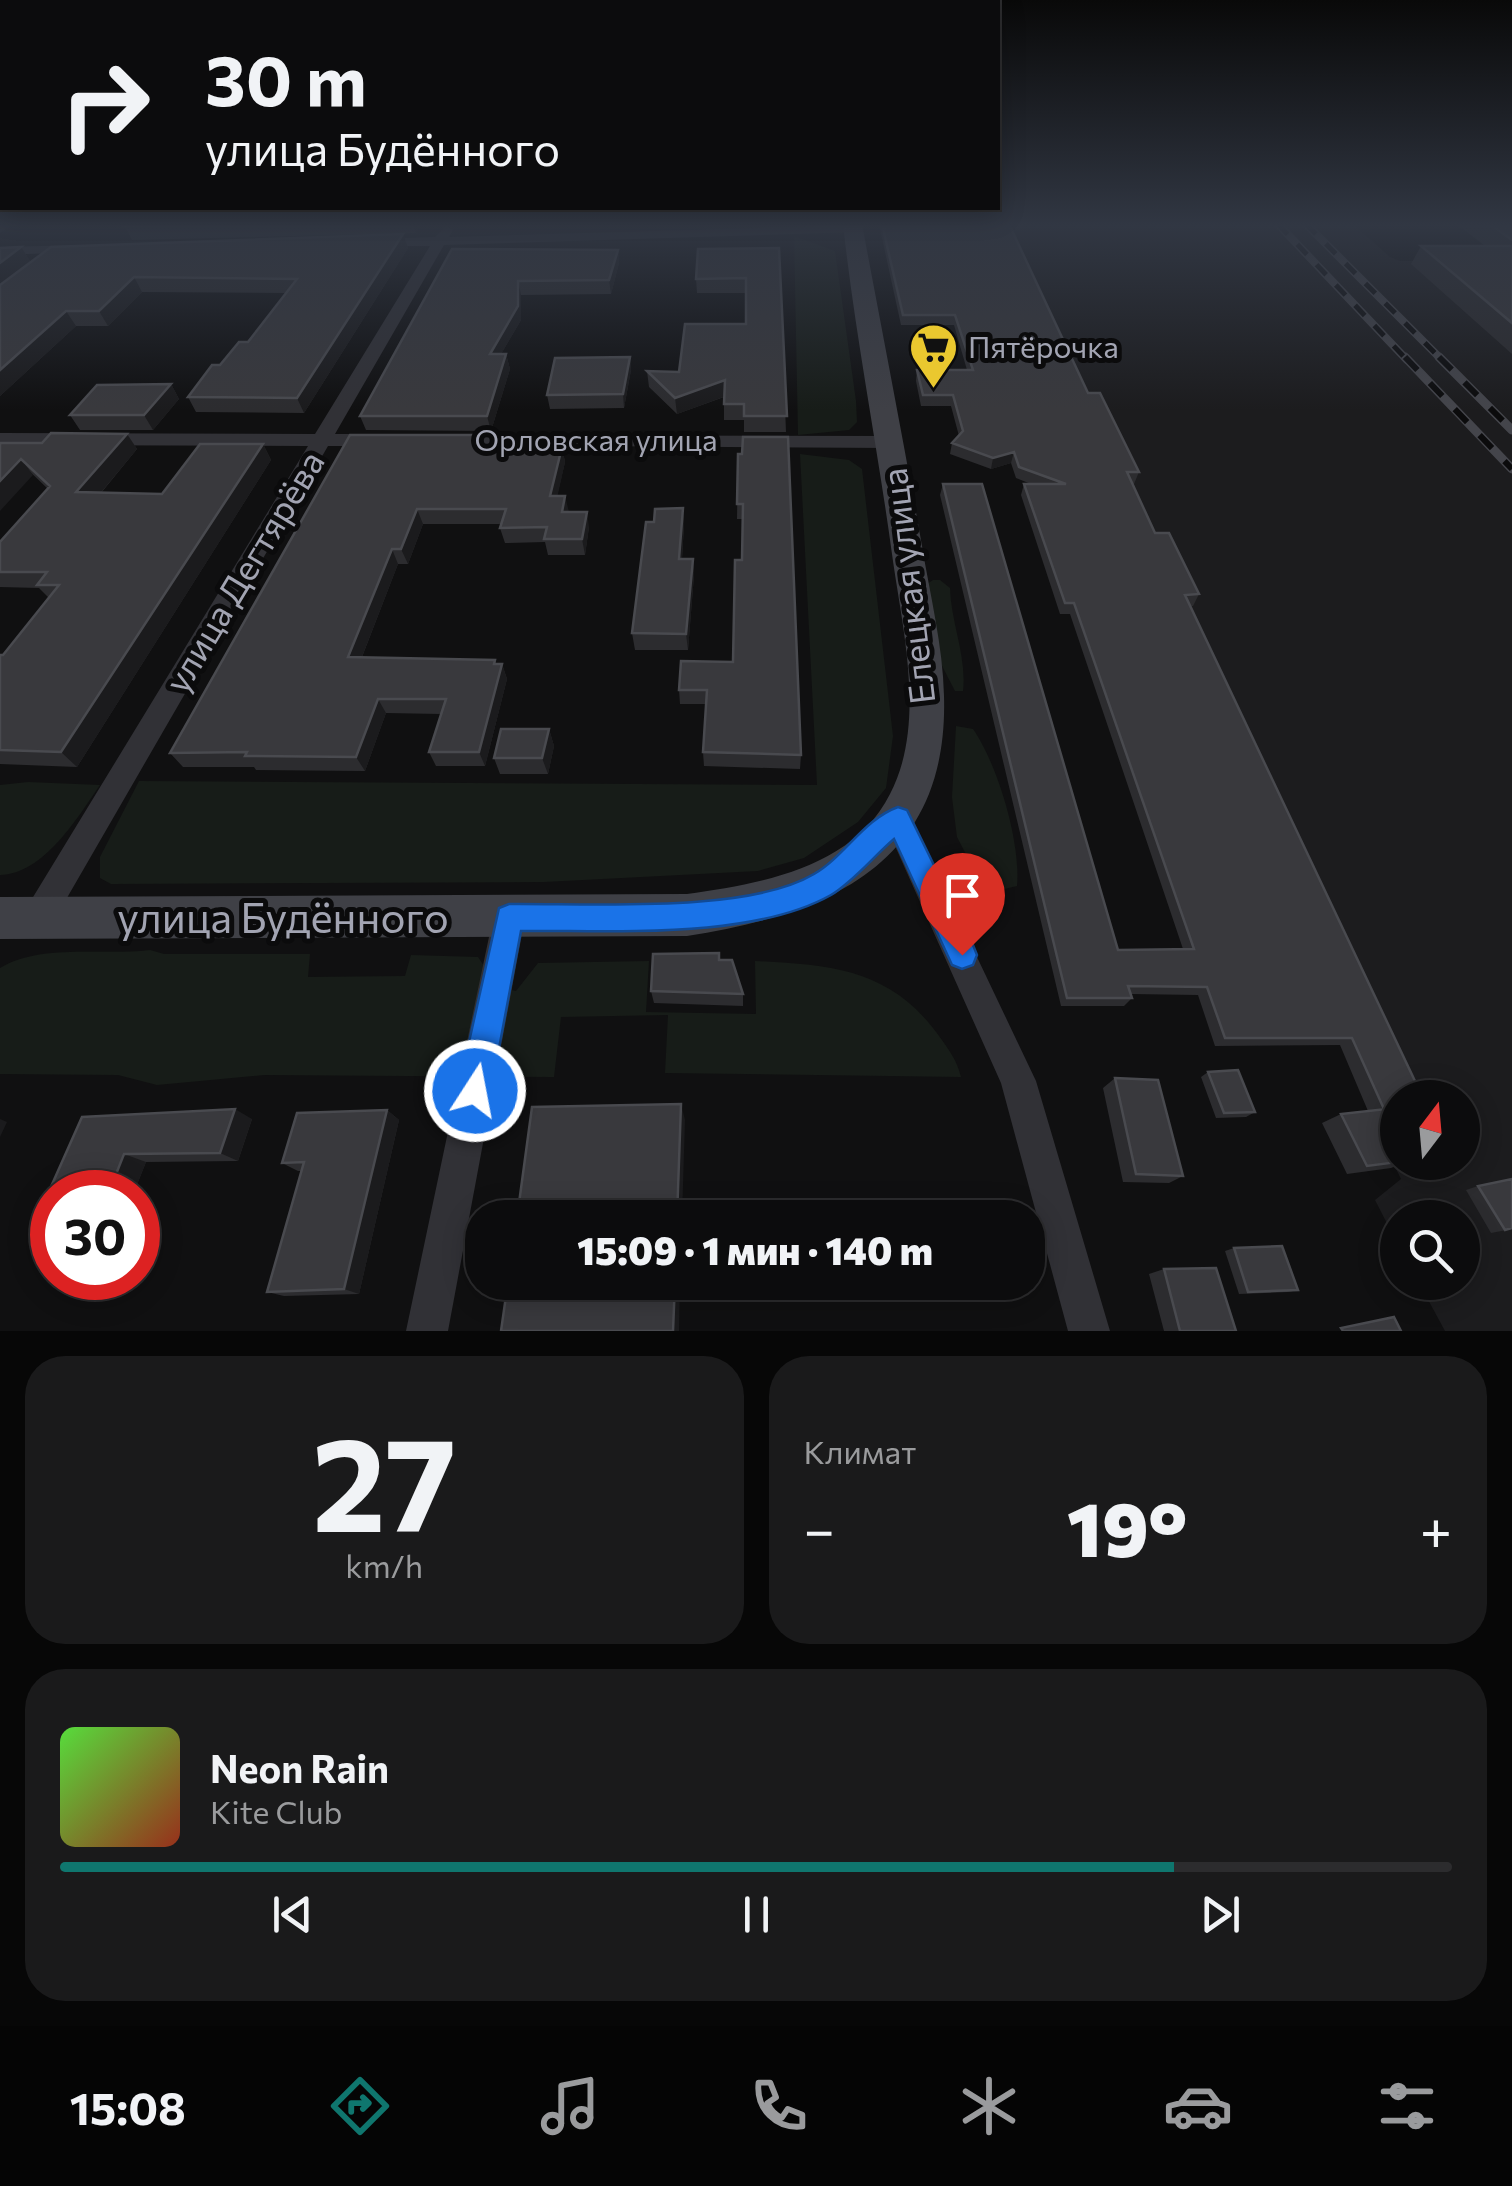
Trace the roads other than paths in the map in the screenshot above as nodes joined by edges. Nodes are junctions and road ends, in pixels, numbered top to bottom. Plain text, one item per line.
1 (414, 286) edge
2 (863, 286) edge
3 (0, 439) edge
4 (324, 440) junction
5 (394, 440) edge
6 (434, 440) edge
7 (892, 442) junction
8 (898, 818) junction
9 (19, 918) edge
10 (509, 918) junction
11 (427, 1331) edge
12 (1089, 1331) edge

1 - 4 street, улица Дегтярёва
2 - 7 main road, Елецкая улица
3 - 4 street
4 - 5 street
4 - 9 street, улица Дегтярёва
6 - 7 street, Орловская улица
7 - 8 main road, Елецкая улица
8 - 10 main road, улица Будённого
8 - 12 street
9 - 10 main road, улица Будённого
10 - 11 street

